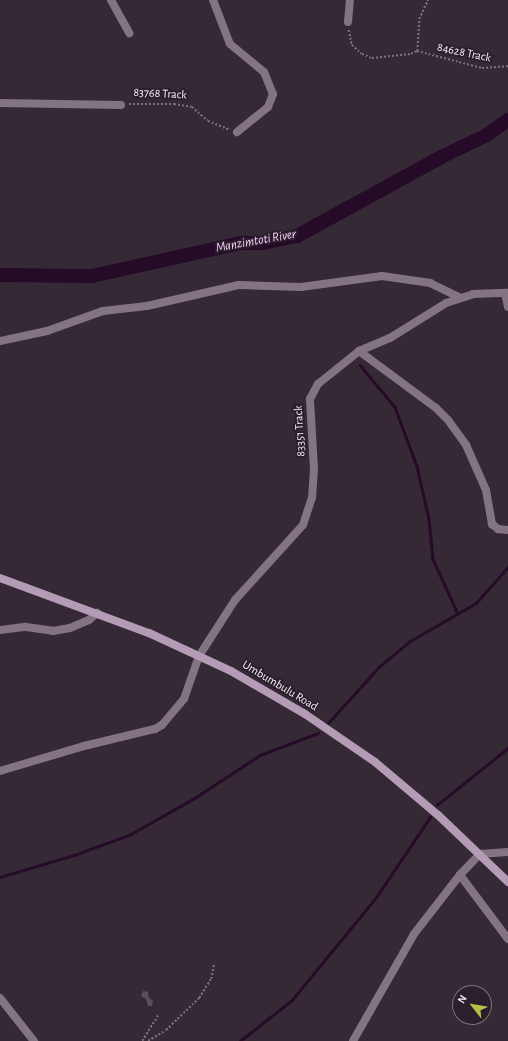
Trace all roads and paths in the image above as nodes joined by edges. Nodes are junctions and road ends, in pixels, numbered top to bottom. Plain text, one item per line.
1 (111, 0) edge
2 (213, 0) edge
3 (350, 0) edge
4 (428, 0) edge
5 (348, 22) joint
6 (129, 33) dead end
7 (417, 51) junction
8 (508, 66) edge
9 (0, 103) edge
10 (121, 105) joint
11 (237, 132) joint
12 (506, 293) edge
13 (461, 298) junction
14 (508, 307) edge
15 (0, 341) edge
16 (359, 351) junction
17 (508, 530) edge
18 (0, 578) edge
19 (96, 613) junction
20 (0, 630) edge
21 (199, 656) junction
22 (0, 771) edge
23 (508, 852) edge
24 (480, 854) junction
25 (460, 875) junction
26 (508, 882) edge
27 (508, 940) edge
28 (214, 963) dead end
29 (0, 998) edge
30 (159, 1014) dead end
31 (34, 1041) edge
32 (142, 1041) edge
33 (148, 1041) edge
34 (353, 1041) edge

1 - 6 street
2 - 11 street
3 - 5 street
4 - 7 path
5 - 7 path
7 - 8 path, 84628 Track
9 - 10 street, 83768 Track
10 - 11 path, 83768 Track
12 - 13 street, 83351 Track
12 - 14 street
13 - 15 street
13 - 16 street, 83351 Track
16 - 17 street
16 - 21 street, 83351 Track
18 - 19 main road, Umbumbulu Road
19 - 20 street
19 - 21 main road, Umbumbulu Road
21 - 22 street, 83351 Track
21 - 24 main road, Umbumbulu Road
23 - 24 street
24 - 25 street
24 - 26 main road, Umbumbulu Road
25 - 27 street
25 - 34 street
28 - 33 path
29 - 31 street
30 - 32 path

